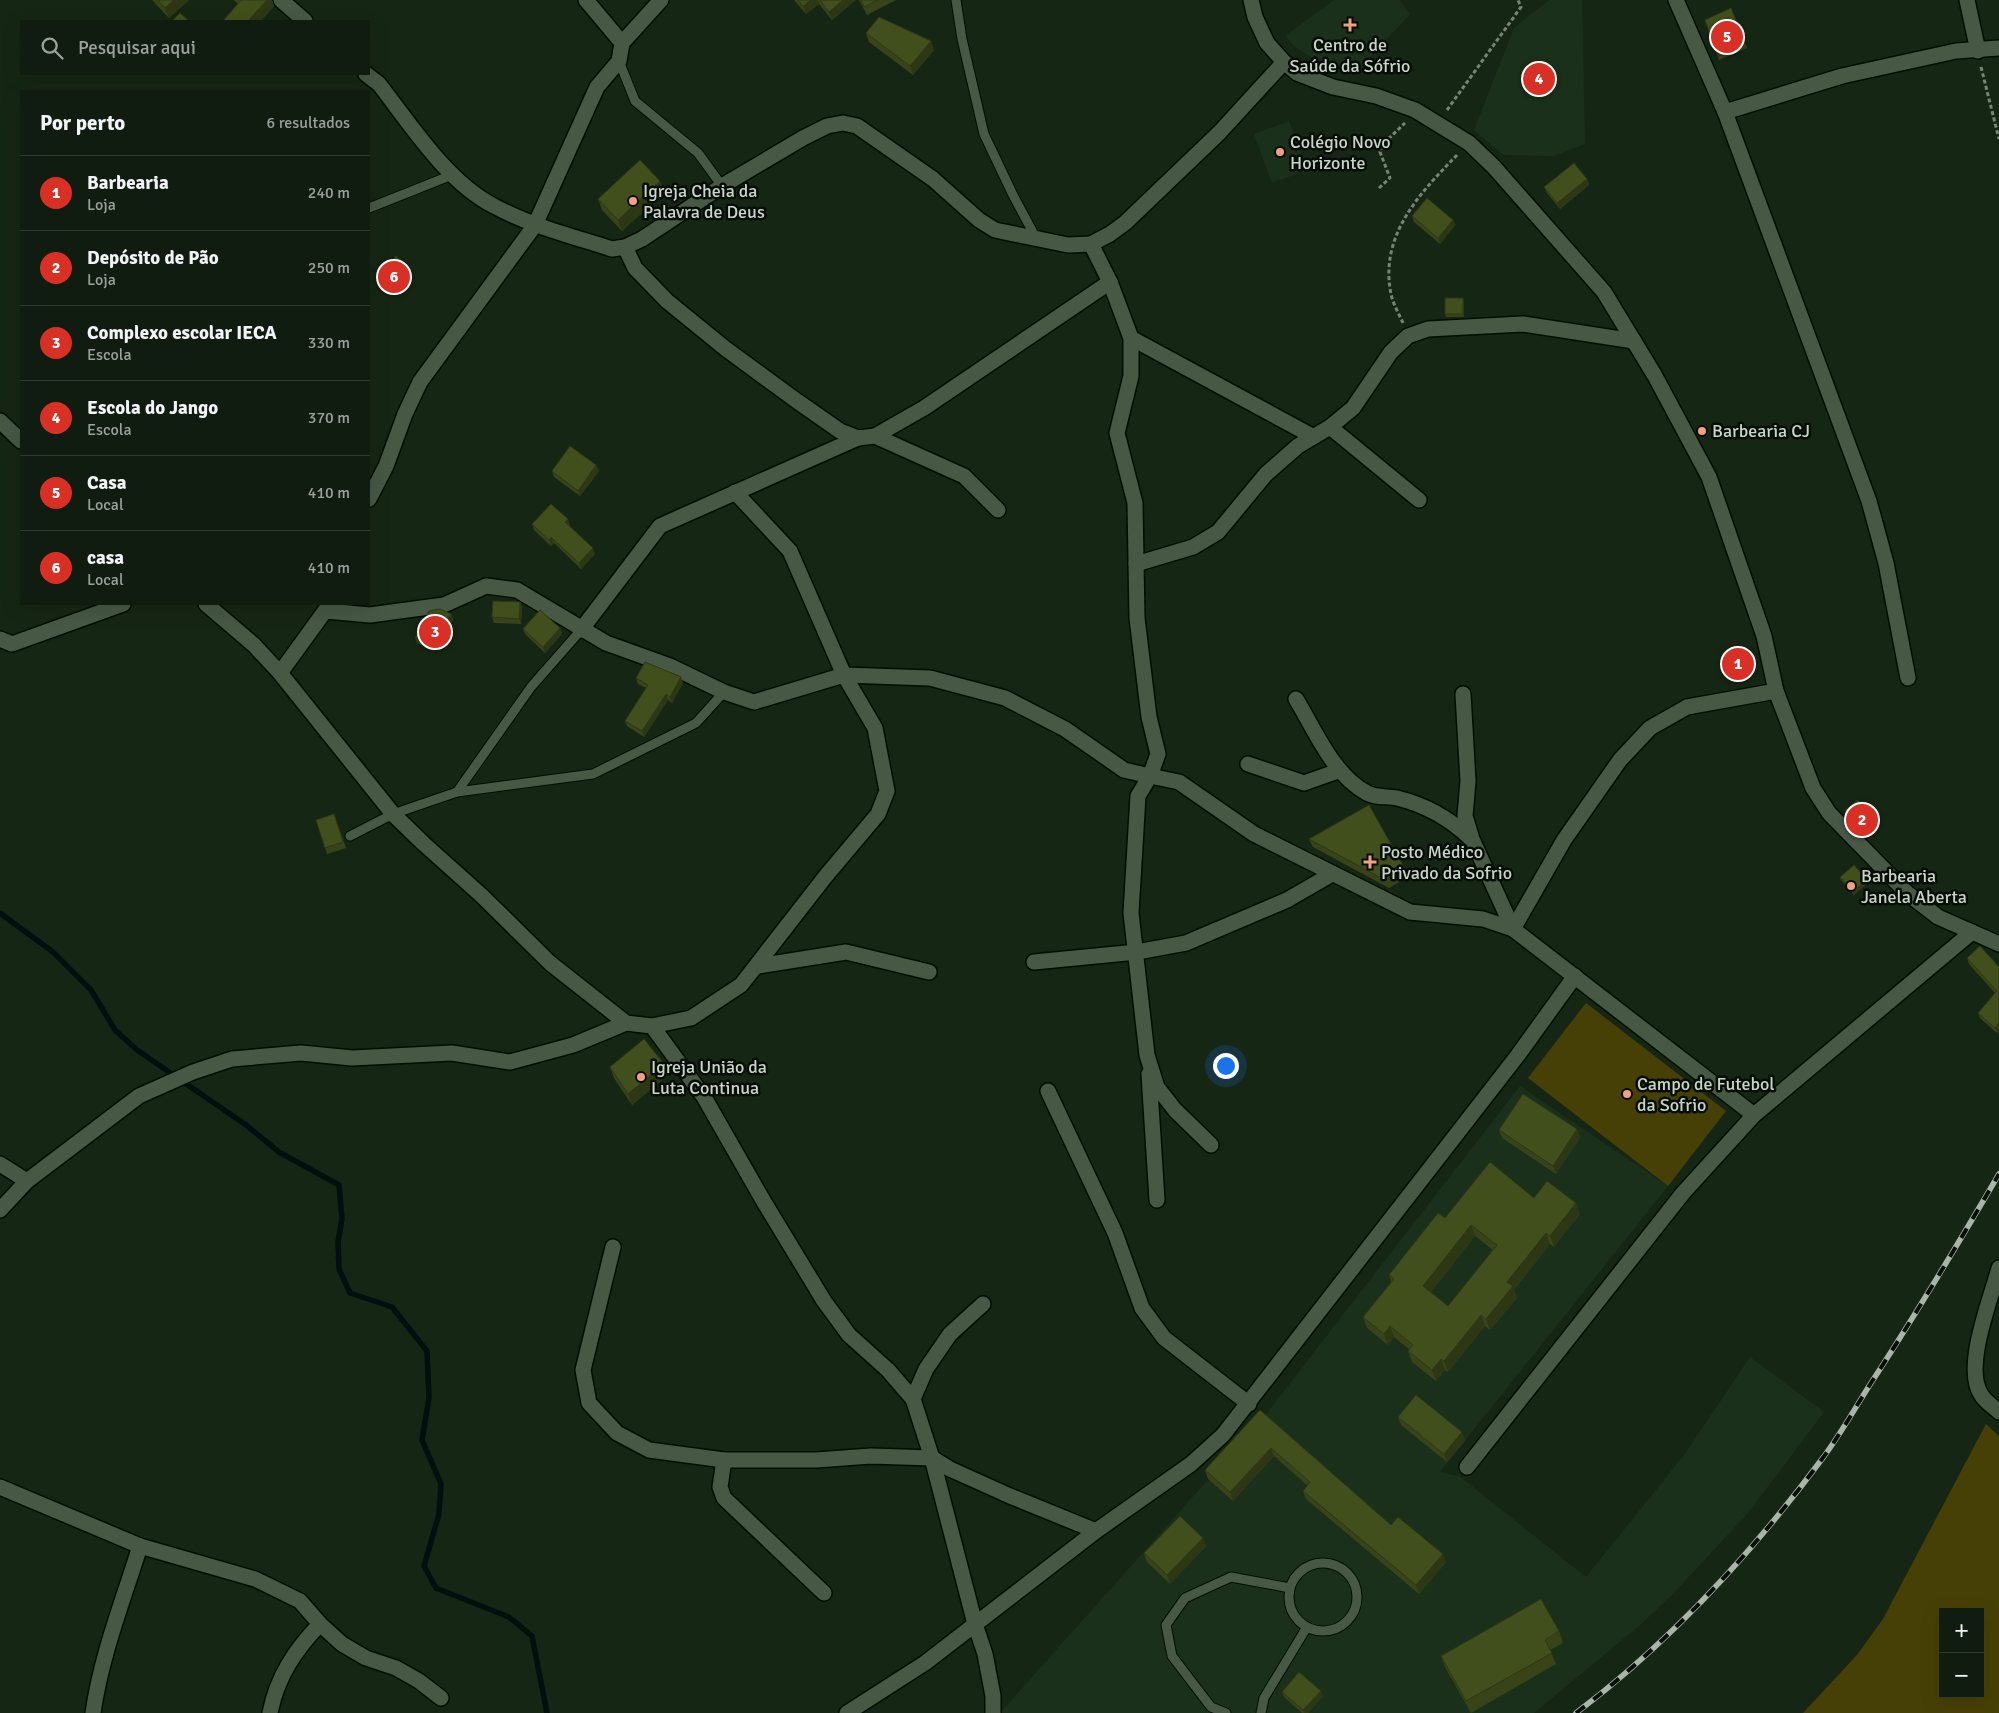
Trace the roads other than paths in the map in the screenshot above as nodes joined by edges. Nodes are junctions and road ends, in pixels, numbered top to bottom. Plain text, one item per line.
1 (281, 0) edge
2 (586, 0) edge
3 (661, 0) edge
4 (956, 0) edge
5 (1250, 0) edge
6 (1676, 0) edge
7 (1968, 0) edge
8 (303, 20) edge
9 (622, 43) junction
10 (1999, 48) edge
11 (1978, 51) junction
12 (619, 61) junction
13 (1284, 62) junction
14 (367, 75) edge
15 (1725, 112) junction
16 (452, 175) junction
17 (722, 186) junction
18 (370, 208) edge
19 (535, 225) junction
20 (1036, 238) junction
21 (1091, 244) junction
22 (625, 248) junction
23 (1110, 282) junction
24 (1131, 338) junction
25 (1634, 341) junction
26 (0, 421) edge
27 (1330, 427) junction
28 (875, 436) junction
29 (1312, 436) junction
30 (858, 438) junction
31 (20, 440) edge
32 (736, 492) junction
33 (370, 497) edge
34 (1419, 500) dead end
35 (998, 510) dead end
36 (1136, 564) junction
37 (121, 605) edge
38 (207, 605) edge
39 (328, 608) edge
40 (581, 630) junction
41 (0, 640) edge
42 (280, 673) junction
43 (844, 675) junction
44 (1908, 678) dead end
45 (1776, 691) junction
46 (724, 692) junction
47 (1463, 694) dead end
48 (1296, 699) dead end
49 (1248, 764) dead end
50 (1338, 771) junction
51 (1150, 776) junction
52 (457, 792) junction
53 (393, 814) junction
54 (350, 836) dead end
55 (1472, 839) junction
56 (1332, 874) junction
57 (1513, 929) junction
58 (1972, 932) junction
59 (1999, 944) edge
60 (1137, 952) junction
61 (1034, 962) dead end
62 (758, 966) junction
63 (929, 972) dead end
64 (1575, 976) junction
65 (626, 1023) junction
66 (652, 1026) junction
67 (1147, 1055) junction
68 (1048, 1091) dead end
69 (1754, 1115) junction
70 (1211, 1146) dead end
71 (0, 1164) edge
72 (26, 1181) junction
73 (1157, 1200) dead end
74 (0, 1210) edge
75 (613, 1247) dead end
76 (1999, 1268) edge
77 (983, 1304) dead end
78 (913, 1399) junction
79 (1248, 1404) junction
80 (1999, 1412) edge
81 (932, 1458) junction
82 (724, 1460) junction
83 (1467, 1467) dead end
84 (0, 1486) edge
85 (1096, 1531) junction
86 (140, 1546) junction
87 (1290, 1588) junction
88 (824, 1592) dead end
89 (320, 1624) junction
90 (975, 1624) junction
91 (1307, 1627) junction
92 (441, 1698) dead end
93 (93, 1713) edge
94 (270, 1713) edge
95 (847, 1713) edge
96 (993, 1713) edge
97 (1226, 1713) edge
98 (1261, 1713) edge

1 - 8 street
2 - 9 street
3 - 9 street
4 - 20 lane
5 - 13 street
6 - 15 street
7 - 11 street
9 - 12 street
10 - 11 street
11 - 15 street
12 - 17 lane
12 - 19 street
13 - 21 street
13 - 25 street
14 - 16 street
15 - 44 street
16 - 18 lane
16 - 19 street
17 - 20 street
17 - 22 street
19 - 22 street
19 - 33 street
20 - 21 street
21 - 23 street
22 - 30 street
23 - 24 street
23 - 28 street
24 - 29 street
24 - 36 street
25 - 27 street
25 - 45 street
26 - 31 street
27 - 29 street
27 - 34 street
28 - 30 street
28 - 35 street
29 - 36 street
30 - 32 street
32 - 40 street
32 - 43 street
36 - 51 street
37 - 41 street
38 - 42 street
39 - 40 street
39 - 42 street
40 - 46 street
40 - 52 lane
42 - 53 street
43 - 46 street
43 - 51 street
43 - 62 street
45 - 57 street
45 - 58 street
46 - 52 lane
47 - 55 street
48 - 50 street
49 - 50 street
50 - 55 street
51 - 56 street
51 - 60 street
52 - 53 lane
53 - 54 lane
53 - 65 street
55 - 57 street
56 - 57 street
56 - 60 street
57 - 64 street
58 - 59 street
58 - 69 street
60 - 61 street
60 - 67 street
62 - 63 street
62 - 66 street
64 - 69 street
64 - 79 street
65 - 66 street
65 - 72 street
66 - 78 street
67 - 70 street
67 - 73 street
68 - 79 street
69 - 83 street
71 - 72 street
72 - 74 street
75 - 82 street
76 - 80 street
77 - 78 street
78 - 81 street
79 - 85 street
81 - 82 street
81 - 85 street
81 - 90 street
82 - 88 street
84 - 86 street
85 - 90 street
86 - 89 street
86 - 93 street
87 - 91 lane
87 - 91 lane
87 - 97 lane
89 - 92 street
89 - 94 street
90 - 95 street
90 - 96 street
91 - 98 lane

